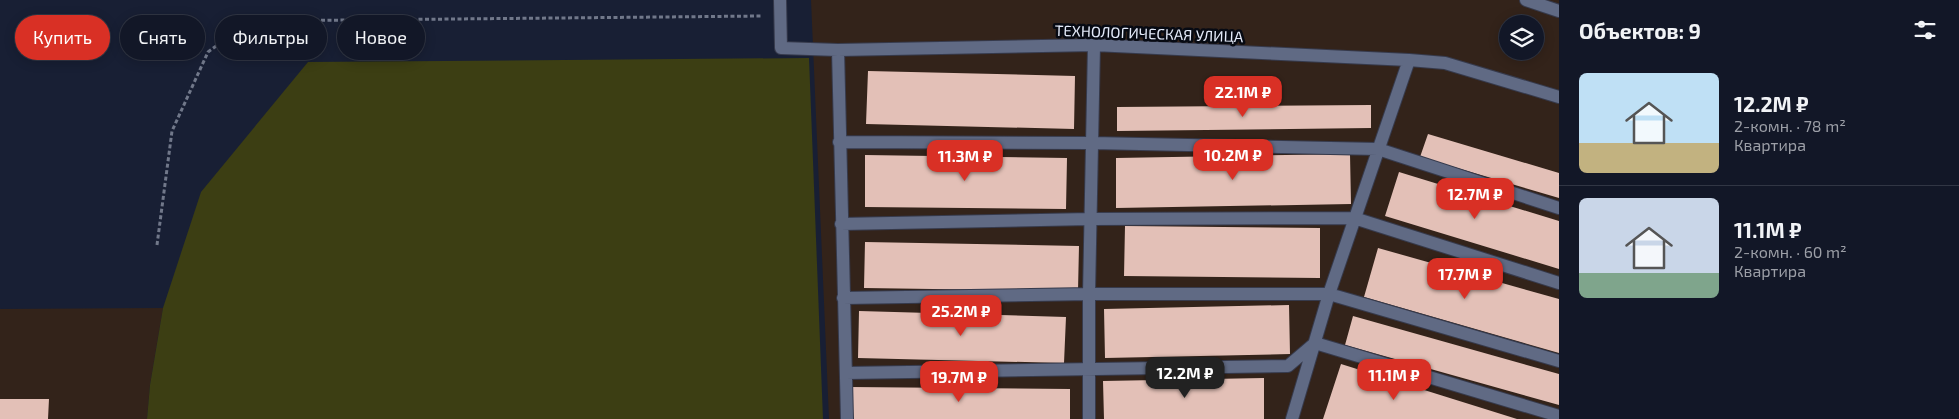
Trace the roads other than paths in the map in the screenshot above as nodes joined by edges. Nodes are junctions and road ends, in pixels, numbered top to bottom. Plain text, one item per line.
1 (780, 0) edge
2 (1526, 0) edge
3 (1559, 11) edge
4 (1094, 45) junction
5 (838, 50) junction
6 (1409, 60) junction
7 (1559, 97) edge
8 (839, 142) junction
9 (1092, 143) junction
10 (1378, 149) junction
11 (1559, 208) edge
12 (1354, 218) junction
13 (1090, 219) junction
14 (841, 224) junction
15 (1559, 283) edge
16 (1089, 294) junction
17 (1330, 294) junction
18 (844, 298) junction
19 (1315, 343) junction
20 (1559, 361) edge
21 (1089, 368) junction
22 (846, 373) junction
23 (1559, 416) edge
24 (847, 419) edge
25 (1089, 419) edge
26 (1292, 419) edge

1 - 5 street, ТЕХНОЛОГИЧЕСКАЯ УЛИЦА
2 - 3 street
4 - 5 street, ТЕХНОЛОГИЧЕСКАЯ УЛИЦА
4 - 6 street, ТЕХНОЛОГИЧЕСКАЯ УЛИЦА
4 - 9 street
5 - 8 street
6 - 7 street, ТЕХНОЛОГИЧЕСКАЯ УЛИЦА
6 - 10 street
8 - 9 street
8 - 14 street
9 - 10 street
9 - 13 street
10 - 11 street
10 - 12 street
12 - 13 street
12 - 15 street
12 - 17 street
13 - 14 street
13 - 16 street
14 - 18 street
16 - 17 street
16 - 18 street
16 - 21 street
17 - 19 street
17 - 20 street
18 - 22 street
19 - 21 street
19 - 23 street
19 - 26 street
21 - 22 street
21 - 25 street
22 - 24 street

